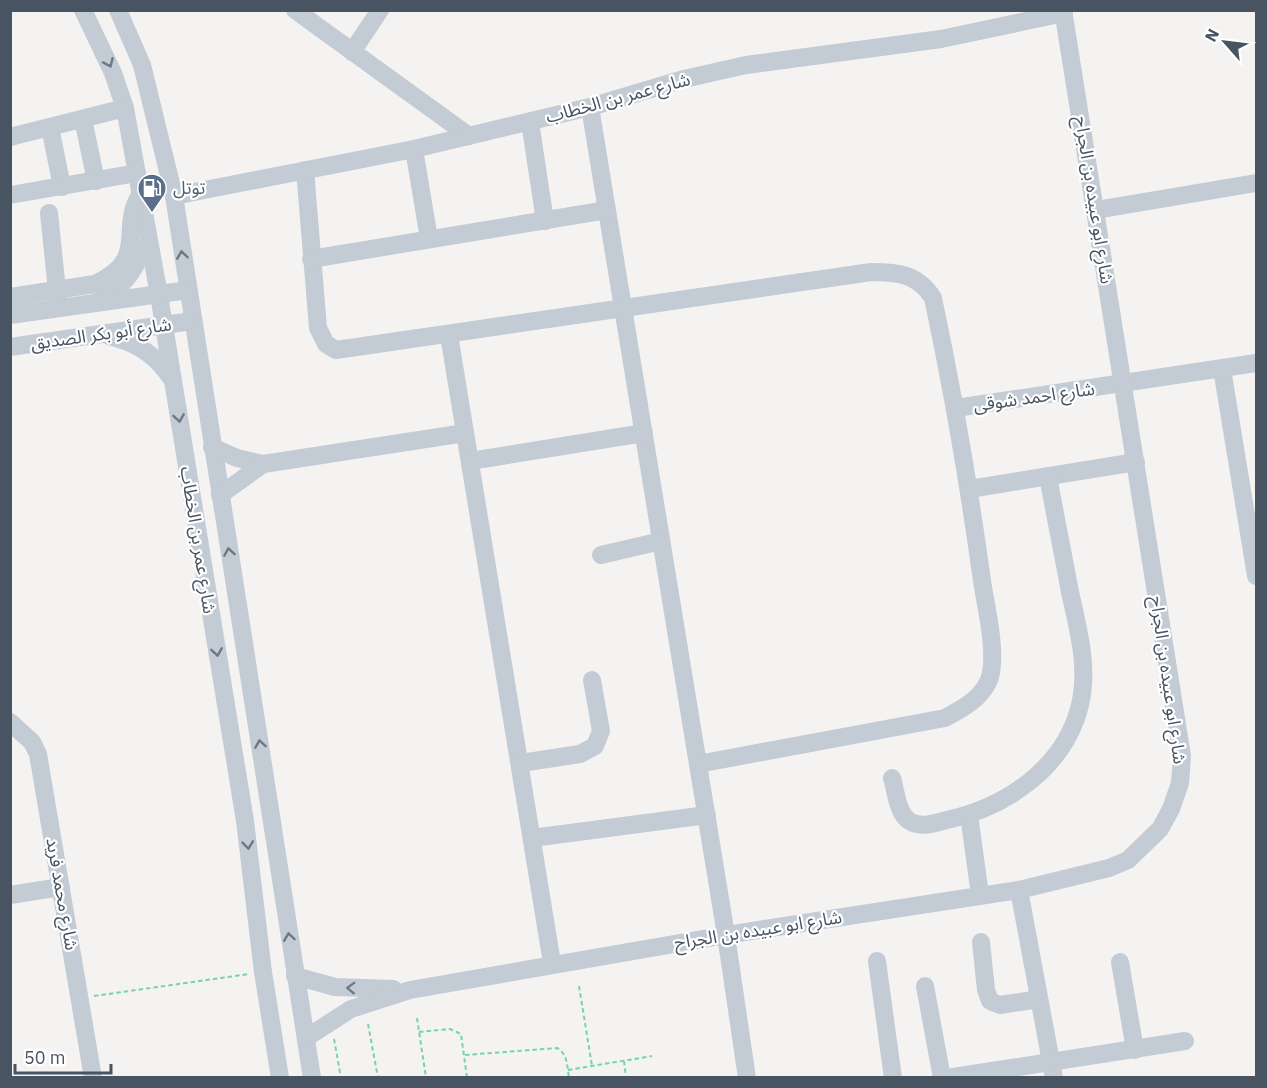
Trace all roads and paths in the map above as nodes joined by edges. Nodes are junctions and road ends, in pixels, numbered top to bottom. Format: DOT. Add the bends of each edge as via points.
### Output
graph roads {
  1 [pos="83,10"];
  2 [pos="118,10"];
  3 [pos="295,10"];
  4 [pos="380,10"];
  5 [pos="1064,12"];
  6 [pos="352,52"];
  7 [pos="590,107"];
  8 [pos="125,108"];
  9 [pos="83,119"];
  10 [pos="530,122"];
  11 [pos="50,127"];
  12 [pos="469,136"];
  13 [pos="10,137"];
  14 [pos="414,149"];
  15 [pos="305,170"];
  16 [pos="137,173"];
  17 [pos="96,181"];
  18 [pos="1257,183"];
  19 [pos="62,187"];
  20 [pos="141,193"];
  21 [pos="10,195"];
  22 [pos="174,196"];
  23 [pos="607,210"];
  24 [pos="1096,210"];
  25 [pos="49,213"];
  26 [pos="545,221"];
  27 [pos="147,229"];
  28 [pos="429,239"];
  29 [pos="311,259"];
  30 [pos="57,289"];
  31 [pos="188,290"];
  32 [pos="159,295"];
  33 [pos="10,297"];
  34 [pos="95,303"];
  35 [pos="58,308"];
  36 [pos="623,308"];
  37 [pos="10,315"];
  38 [pos="192,321"];
  39 [pos="163,325"];
  40 [pos="102,334"];
  41 [pos="449,335"];
  42 [pos="10,347"];
  43 [pos="1257,363"];
  44 [pos="1222,369"];
  45 [pos="172,380"];
  46 [pos="1124,385"];
  47 [pos="956,408"];
  48 [pos="465,433"];
  49 [pos="644,433"];
  50 [pos="212,447"];
  51 [pos="470,461"];
  52 [pos="1136,462"];
  53 [pos="263,464"];
  54 [pos="1048,476"];
  55 [pos="969,489"];
  56 [pos="220,495"];
  57 [pos="661,541"];
  58 [pos="601,555"];
  59 [pos="1257,576"];
  60 [pos="592,680"];
  61 [pos="10,722"];
  62 [pos="521,763"];
  63 [pos="698,764"];
  64 [pos="892,778"];
  65 [pos="266,781"];
  66 [pos="238,786"];
  67 [pos="707,815"];
  68 [pos="969,815"];
  69 [pos="270,816"];
  70 [pos="245,821"];
  71 [pos="532,838"];
  72 [pos="61,887"];
  73 [pos="1019,890"];
  74 [pos="10,895"];
  75 [pos="980,896"];
  76 [pos="726,934"];
  77 [pos="981,942"];
  78 [pos="877,962"];
  79 [pos="1120,962"];
  80 [pos="552,963"];
  81 [pos="263,972"];
  82 [pos="295,976"];
  83 [pos="579,986"];
  84 [pos="925,986"];
  85 [pos="410,990"];
  86 [pos="80,998"];
  87 [pos="1039,999"];
  88 [pos="417,1018"];
  89 [pos="331,1019"];
  90 [pos="368,1024"];
  91 [pos="419,1032"];
  92 [pos="306,1038"];
  93 [pos="1185,1041"];
  94 [pos="1134,1050"];
  95 [pos="465,1054"];
  96 [pos="652,1056"];
  97 [pos="624,1061"];
  98 [pos="592,1066"];
  99 [pos="1052,1069"];
  100 [pos="568,1070"];
  101 [pos="91,1077"];
  102 [pos="280,1077"];
  103 [pos="312,1077"];
  104 [pos="341,1077"];
  105 [pos="378,1077"];
  106 [pos="426,1077"];
  107 [pos="467,1077"];
  108 [pos="569,1077"];
  109 [pos="626,1077"];
  110 [pos="747,1077"];
  111 [pos="893,1077"];
  112 [pos="942,1077"];
  113 [pos="947,1077"];
  1 -- 8 [label="street, شارع عمر بن الخطاب, one-way"];
  2 -- 22 [label="street, شارع عمر بن الخطاب" via="142,65"];
  3 -- 6 [label="street"];
  4 -- 6 [label="street"];
  5 -- 7 [label="street, شارع عمر بن الخطاب" via="940,39 746,65"];
  5 -- 24 [label="street, شارع ابو عبيده بن الجراح"];
  6 -- 12 [label="street"];
  7 -- 10 [label="street, شارع عمر بن الخطاب"];
  7 -- 23 [label="street"];
  8 -- 9 [label="street"];
  8 -- 16 [label="street, شارع عمر بن الخطاب"];
  9 -- 11 [label="street"];
  9 -- 17 [label="street"];
  10 -- 12 [label="street, شارع عمر بن الخطاب"];
  10 -- 26 [label="street"];
  11 -- 13 [label="street"];
  11 -- 19 [label="street"];
  12 -- 14 [label="street, شارع عمر بن الخطاب"];
  14 -- 15 [label="street, شارع عمر بن الخطاب"];
  14 -- 28 [label="street"];
  15 -- 22 [label="street, شارع عمر بن الخطاب"];
  15 -- 29 [label="street"];
  16 -- 17 [label="street"];
  16 -- 20 [label="street, شارع عمر بن الخطاب"];
  17 -- 19 [label="street"];
  18 -- 24 [label="street"];
  19 -- 21 [label="street"];
  20 -- 27 [label="street, شارع عمر بن الخطاب"];
  20 -- 30 [label="street" via="131,216 132,244 118,269 95,284"];
  31 -- 22 [label="street, شارع عمر بن الخطاب, one-way"];
  23 -- 26 [label="street"];
  23 -- 36 [label="street"];
  24 -- 46 [label="street, شارع ابو عبيده بن الجراح"];
  25 -- 30 [label="street"];
  26 -- 28 [label="street"];
  27 -- 32 [label="street, شارع عمر بن الخطاب"];
  27 -- 34 [label="street" via="129,277"];
  28 -- 29 [label="street"];
  29 -- 41 [label="street, شارع احمد شوقى" via="319,334 330,348 342,351"];
  30 -- 33 [label="street"];
  30 -- 35 [label="street"];
  31 -- 32 [label="street, شارع أبو بكر الصديق"];
  31 -- 38 [label="street, شارع عمر بن الخطاب"];
  32 -- 34 [label="street, شارع أبو بكر الصديق"];
  32 -- 39 [label="street, شارع عمر بن الخطاب"];
  34 -- 35 [label="street, شارع أبو بكر الصديق"];
  35 -- 37 [label="street, شارع أبو بكر الصديق"];
  36 -- 41 [label="street, شارع احمد شوقى"];
  36 -- 47 [label="street, شارع احمد شوقى" via="871,272 897,272 925,285 933,298"];
  36 -- 49 [label="street"];
  38 -- 39 [label="street, شارع أبو بكر الصديق"];
  38 -- 50 [label="street, شارع عمر بن الخطاب"];
  39 -- 40 [label="street, شارع أبو بكر الصديق"];
  39 -- 45 [label="street, شارع عمر بن الخطاب"];
  40 -- 42 [label="street, شارع أبو بكر الصديق"];
  40 -- 45 [label="street" via="143,348 160,362"];
  41 -- 48 [label="street"];
  43 -- 44 [label="street, شارع احمد شوقى"];
  44 -- 46 [label="street, شارع احمد شوقى"];
  44 -- 59 [label="street"];
  45 -- 66 [label="street, شارع عمر بن الخطاب, one-way"];
  46 -- 47 [label="street, شارع احمد شوقى"];
  46 -- 52 [label="street, شارع ابو عبيده بن الجراح"];
  47 -- 55 [label="street"];
  48 -- 51 [label="street"];
  48 -- 53 [label="street"];
  49 -- 51 [label="street"];
  49 -- 57 [label="street"];
  50 -- 53 [label="street"];
  50 -- 56 [label="street, شارع عمر بن الخطاب"];
  51 -- 62 [label="street"];
  52 -- 54 [label="street"];
  52 -- 73 [label="street, شارع ابو عبيده بن الجراح" via="1182,756 1180,783 1160,829 1128,860"];
  53 -- 56 [label="street"];
  54 -- 55 [label="street"];
  54 -- 68 [label="street" via="1082,654 1081,702 1072,731 1054,758 1009,797"];
  55 -- 63 [label="street" via="992,661 989,680 980,695 945,718"];
  65 -- 56 [label="street, شارع عمر بن الخطاب, one-way"];
  57 -- 58 [label="street"];
  57 -- 63 [label="street"];
  60 -- 62 [label="street" via="601,731 595,746 586,753"];
  61 -- 72 [label="street, شارع محمد فريد" via="32,742 38,754"];
  62 -- 71 [label="street"];
  63 -- 67 [label="street"];
  64 -- 68 [label="street" via="903,814 911,823 923,825"];
  65 -- 66 [label="street" via="255,792"];
  65 -- 69 [label="street, شارع عمر بن الخطاب"];
  66 -- 70 [label="street, شارع عمر بن الخطاب"];
  67 -- 71 [label="street"];
  67 -- 76 [label="street"];
  68 -- 75 [label="street"];
  69 -- 70 [label="street" via="256,811"];
  82 -- 69 [label="street, شارع عمر بن الخطاب, one-way"];
  70 -- 81 [label="street, شارع عمر بن الخطاب, one-way"];
  71 -- 80 [label="street"];
  72 -- 74 [label="street"];
  72 -- 86 [label="street, شارع محمد فريد"];
  73 -- 75 [label="street, شارع ابو عبيده بن الجراح"];
  73 -- 87 [label="street"];
  75 -- 76 [label="street, شارع ابو عبيده بن الجراح"];
  76 -- 80 [label="street, شارع ابو عبيده بن الجراح"];
  76 -- 110 [label="street"];
  77 -- 87 [label="street" via="990,1000 1000,1005"];
  78 -- 111 [label="street"];
  79 -- 94 [label="street"];
  80 -- 85 [label="street, شارع ابو عبيده بن الجراح"];
  81 -- 86 [label="path"];
  81 -- 102 [label="street, شارع عمر بن الخطاب"];
  85 -- 82 [label="street, شارع ابو عبيده بن الجراح, one-way" via="335,987"];
  82 -- 92 [label="street, شارع عمر بن الخطاب"];
  83 -- 98 [label="path"];
  84 -- 112 [label="street"];
  85 -- 89 [label="street, شارع ابو عبيده بن الجراح"];
  86 -- 101 [label="street, شارع محمد فريد"];
  87 -- 99 [label="street"];
  88 -- 91 [label="path"];
  89 -- 92 [label="street, شارع ابو عبيده بن الجراح"];
  89 -- 104 [label="path"];
  90 -- 105 [label="path"];
  91 -- 95 [label="path" via="455,1029 463,1039"];
  91 -- 106 [label="path"];
  92 -- 103 [label="street, شارع عمر بن الخطاب"];
  93 -- 94 [label="street"];
  94 -- 99 [label="street"];
  95 -- 100 [label="path" via="550,1046 563,1051"];
  95 -- 107 [label="path"];
  96 -- 97 [label="path"];
  97 -- 98 [label="path"];
  97 -- 109 [label="path"];
  98 -- 100 [label="path"];
  99 -- 113 [label="street"];
  100 -- 108 [label="path"];
}
